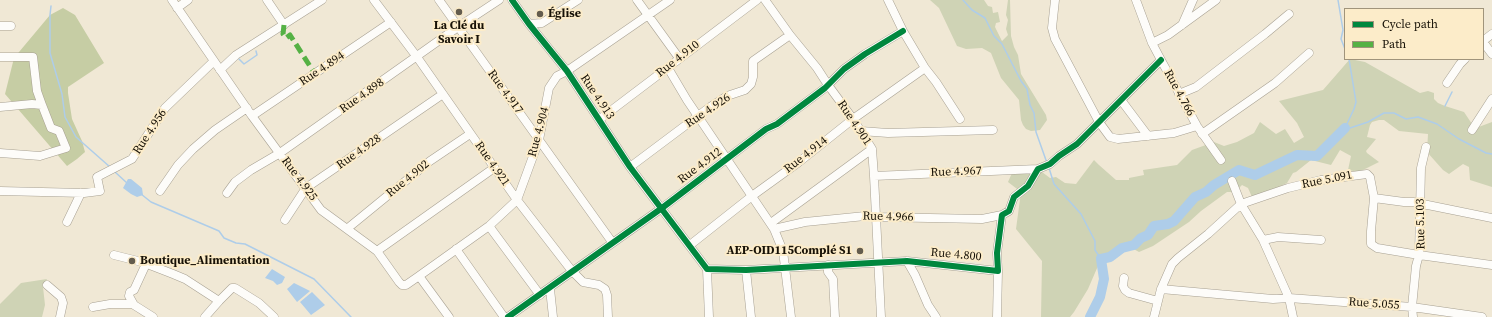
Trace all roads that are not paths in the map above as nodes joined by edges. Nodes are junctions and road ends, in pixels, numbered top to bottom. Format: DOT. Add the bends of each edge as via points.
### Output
graph roads {
  1 [pos="172,0"];
  2 [pos="188,0"];
  3 [pos="267,0"];
  4 [pos="322,0"];
  5 [pos="374,0"];
  6 [pos="439,0"];
  7 [pos="499,0"];
  8 [pos="512,0"];
  9 [pos="578,0"];
  10 [pos="637,0"];
  11 [pos="670,0"];
  12 [pos="757,0"];
  13 [pos="764,0"];
  14 [pos="888,0"];
  15 [pos="1064,0"];
  16 [pos="1136,0"];
  17 [pos="1193,0"];
  18 [pos="1216,0"];
  19 [pos="1055,2"];
  20 [pos="177,8"];
  21 [pos="1289,14"];
  22 [pos="649,15"];
  23 [pos="390,22"];
  24 [pos="529,24"];
  25 [pos="284,25"];
  26 [pos="1182,25"];
  27 [pos="0,26"];
  28 [pos="11,26"];
  29 [pos="458,27"];
  30 [pos="903,31"];
  31 [pos="1492,34"];
  32 [pos="790,35"];
  33 [pos="1484,41"];
  34 [pos="1152,43"];
  35 [pos="1484,43"];
  36 [pos="1309,53"];
  37 [pos="1492,54"];
  38 [pos="0,57"];
  39 [pos="417,57"];
  40 [pos="679,58"];
  41 [pos="214,60"];
  42 [pos="1160,60"];
  43 [pos="1463,60"];
  44 [pos="668,68"];
  45 [pos="925,68"];
  46 [pos="220,70"];
  47 [pos="567,71"];
  48 [pos="1447,83"];
  49 [pos="828,86"];
  50 [pos="443,94"];
  51 [pos="1179,94"];
  52 [pos="1492,99"];
  53 [pos="1121,100"];
  54 [pos="42,105"];
  55 [pos="0,107"];
  56 [pos="247,108"];
  57 [pos="252,116"];
  58 [pos="698,116"];
  59 [pos="600,119"];
  60 [pos="853,119"];
  61 [pos="960,119"];
  62 [pos="1099,122"];
  63 [pos="1197,126"];
  64 [pos="993,130"];
  65 [pos="1472,130"];
  66 [pos="861,131"];
  67 [pos="470,134"];
  68 [pos="1202,134"];
  69 [pos="1148,136"];
  70 [pos="539,140"];
  71 [pos="1426,147"];
  72 [pos="872,149"];
  73 [pos="0,153"];
  74 [pos="280,153"];
  75 [pos="728,159"];
  76 [pos="1221,160"];
  77 [pos="630,167"];
  78 [pos="1044,167"];
  79 [pos="494,168"];
  80 [pos="874,176"];
  81 [pos="1232,181"];
  82 [pos="306,188"];
  83 [pos="160,190"];
  84 [pos="0,191"];
  85 [pos="81,193"];
  86 [pos="227,193"];
  87 [pos="752,196"];
  88 [pos="1374,198"];
  89 [pos="517,200"];
  90 [pos="1241,204"];
  91 [pos="1420,204"];
  92 [pos="662,208"];
  93 [pos="1002,216"];
  94 [pos="876,218"];
  95 [pos="1492,218"];
  96 [pos="285,220"];
  97 [pos="67,222"];
  98 [pos="489,226"];
  99 [pos="773,226"];
  100 [pos="348,228"];
  101 [pos="1263,240"];
  102 [pos="1322,240"];
  103 [pos="612,242"];
  104 [pos="690,245"];
  105 [pos="456,249"];
  106 [pos="377,251"];
  107 [pos="114,255"];
  108 [pos="1419,255"];
  109 [pos="907,261"];
  110 [pos="879,263"];
  111 [pos="146,264"];
  112 [pos="828,265"];
  113 [pos="1492,265"];
  114 [pos="784,268"];
  115 [pos="707,269"];
  116 [pos="746,270"];
  117 [pos="572,271"];
  118 [pos="998,271"];
  119 [pos="419,276"];
  120 [pos="1124,278"];
  121 [pos="47,285"];
  122 [pos="550,288"];
  123 [pos="1161,289"];
  124 [pos="540,295"];
  125 [pos="1290,298"];
  126 [pos="219,301"];
  127 [pos="1158,301"];
  128 [pos="133,304"];
  129 [pos="93,306"];
  130 [pos="1412,307"];
  131 [pos="60,317"];
  132 [pos="153,317"];
  133 [pos="205,317"];
  134 [pos="274,317"];
  135 [pos="449,317"];
  136 [pos="504,317"];
  137 [pos="508,317"];
  138 [pos="553,317"];
  139 [pos="608,317"];
  140 [pos="709,317"];
  141 [pos="751,317"];
  142 [pos="791,317"];
  143 [pos="835,317"];
  144 [pos="881,317"];
  145 [pos="936,317"];
  146 [pos="997,317"];
  147 [pos="1154,317"];
  148 [pos="1293,317"];
  149 [pos="1413,317"];
  150 [pos="1482,317"];
  1 -- 20 [label="street, Rue 4.925"];
  2 -- 20 [label="street"];
  3 -- 25 [label="street"];
  4 -- 25 [label="street"];
  5 -- 23 [label="street, Rue 4.921"];
  6 -- 29 [label="street, Rue 4.917"];
  7 -- 29 [label="street, Rue 4.898"];
  8 -- 24 [label="street, Rue 4.913"];
  9 -- 24 [label="street" via="542,23"];
  10 -- 22 [label="street"];
  11 -- 22 [label="street, Rue 4.904"];
  12 -- 40 [label="street, Rue 4.910"];
  13 -- 32 [label="street, Rue 4.901"];
  14 -- 30 [label="street"];
  15 -- 19 [label="street"];
  16 -- 34 [label="street, Rue 4.766"];
  17 -- 26 [label="street"];
  18 -- 26 [label="street"];
  19 -- 62 [label="street" via="1052,28 1055,40"];
  20 -- 41 [label="street, Rue 4.925"];
  21 -- 51 [label="street" via="1196,87"];
  22 -- 40 [label="street"];
  22 -- 47 [label="street, Rue 4.904"];
  23 -- 39 [label="street, Rue 4.921"];
  23 -- 57 [label="street, Rue 4.894"];
  24 -- 47 [label="street, Rue 4.913"];
  25 -- 46 [label="street" via="236,55"];
  26 -- 34 [label="street"];
  27 -- 28 [label="street"];
  29 -- 39 [label="street, Rue 4.898"];
  29 -- 70 [label="street, Rue 4.917"];
  30 -- 45 [label="street"];
  30 -- 49 [label="street, Rue 4.912" via="844,69"];
  31 -- 33 [label="street"];
  32 -- 49 [label="street, Rue 4.901"];
  32 -- 58 [label="street, Rue 4.926" via="753,61 753,77 745,90 727,96"];
  34 -- 42 [label="street, Rue 4.766"];
  35 -- 37 [label="street"];
  36 -- 68 [label="street" via="1275,83"];
  38 -- 54 [label="street" via="33,57 37,91"];
  39 -- 50 [label="street, Rue 4.921"];
  39 -- 74 [label="street, Rue 4.898"];
  40 -- 44 [label="street, Rue 4.910"];
  41 -- 46 [label="street, Rue 4.925"];
  41 -- 85 [label="street, Rue 4.956" via="164,108 132,159 97,178 100,191"];
  42 -- 51 [label="street, Rue 4.766"];
  42 -- 53 [label="street, Rue 4.800"];
  43 -- 48 [label="street"];
  44 -- 58 [label="street"];
  44 -- 59 [label="street, Rue 4.910"];
  45 -- 60 [label="street, Rue 4.914"];
  45 -- 61 [label="street"];
  46 -- 56 [label="street, Rue 4.925"];
  47 -- 59 [label="street, Rue 4.913"];
  47 -- 70 [label="street, Rue 4.904" via="557,76 550,88"];
  49 -- 60 [label="street, Rue 4.901"];
  49 -- 75 [label="street, Rue 4.912"];
  50 -- 67 [label="street, Rue 4.921"];
  50 -- 82 [label="street, Rue 4.928"];
  51 -- 63 [label="street, Rue 4.766"];
  52 -- 65 [label="street"];
  53 -- 62 [label="street, Rue 4.800"];
  53 -- 69 [label="street"];
  54 -- 55 [label="street"];
  54 -- 73 [label="street" via="51,128 59,131 66,148 40,156"];
  56 -- 57 [label="street, Rue 4.925"];
  56 -- 83 [label="street" via="192,149"];
  57 -- 74 [label="street, Rue 4.925"];
  58 -- 75 [label="street"];
  58 -- 77 [label="street, Rue 4.926"];
  59 -- 77 [label="street, Rue 4.913"];
  60 -- 66 [label="street, Rue 4.901"];
  60 -- 87 [label="street, Rue 4.914"];
  62 -- 69 [label="street" via="1114,139"];
  62 -- 78 [label="street, Rue 4.800" via="1078,144"];
  63 -- 68 [label="street, Rue 4.766"];
  63 -- 69 [label="street" via="1174,133"];
  64 -- 66 [label="street" via="888,133"];
  66 -- 72 [label="street, Rue 4.901"];
  67 -- 79 [label="street, Rue 4.921"];
  67 -- 100 [label="street, Rue 4.902" via="430,161"];
  68 -- 76 [label="street, Rue 4.766"];
  70 -- 89 [label="street, Rue 4.904"];
  70 -- 103 [label="street, Rue 4.917"];
  71 -- 91 [label="street, Rue 5.103" via="1421,168"];
  72 -- 80 [label="street, Rue 4.901"];
  72 -- 99 [label="street"];
  74 -- 82 [label="street, Rue 4.925"];
  74 -- 86 [label="street, Rue 4.898" via="235,182"];
  75 -- 87 [label="street"];
  75 -- 92 [label="street, Rue 4.912"];
  77 -- 92 [label="street, Rue 4.913"];
  78 -- 80 [label="street, Rue 4.967"];
  78 -- 93 [label="street, Rue 4.800" via="1028,186 1014,197 1009,211"];
  79 -- 89 [label="street, Rue 4.921"];
  79 -- 106 [label="street"];
  80 -- 94 [label="street, Rue 4.901"];
  81 -- 90 [label="street"];
  82 -- 96 [label="street, Rue 4.928"];
  82 -- 100 [label="street, Rue 4.925" via="321,210"];
  84 -- 85 [label="street, Rue 4.956"];
  85 -- 97 [label="street"];
  87 -- 99 [label="street"];
  87 -- 104 [label="street, Rue 4.914"];
  88 -- 90 [label="street, Rue 5.091" via="1370,177 1363,174 1288,188"];
  88 -- 91 [label="street"];
  88 -- 108 [label="street" via="1371,244 1377,248"];
  89 -- 98 [label="street, Rue 4.904"];
  89 -- 117 [label="street, Rue 4.921"];
  90 -- 101 [label="street"];
  90 -- 123 [label="street" via="1172,264"];
  91 -- 95 [label="street"];
  91 -- 108 [label="street, Rue 5.103"];
  92 -- 103 [label="street, Rue 4.912"];
  92 -- 104 [label="street"];
  93 -- 94 [label="street, Rue 4.966" via="982,219"];
  93 -- 118 [label="street, Rue 4.800" via="997,253"];
  94 -- 99 [label="street, Rue 4.966" via="865,216"];
  94 -- 110 [label="street, Rue 4.901"];
  98 -- 105 [label="street, Rue 4.904"];
  98 -- 124 [label="street"];
  99 -- 114 [label="street" via="782,251"];
  100 -- 106 [label="street, Rue 4.925"];
  101 -- 102 [label="street" via="1278,237"];
  101 -- 125 [label="street"];
  103 -- 117 [label="street, Rue 4.912"];
  104 -- 115 [label="street"];
  105 -- 119 [label="street, Rue 4.904"];
  105 -- 136 [label="street"];
  106 -- 119 [label="street, Rue 4.925" via="402,285"];
  107 -- 111 [label="street"];
  108 -- 113 [label="street, Rue 5.103"];
  108 -- 130 [label="street"];
  109 -- 110 [label="street, Rue 4.800"];
  109 -- 118 [label="street, Rue 4.800"];
  109 -- 145 [label="street"];
  110 -- 112 [label="street, Rue 4.800"];
  110 -- 144 [label="street, Rue 4.901"];
  111 -- 126 [label="street" via="184,279"];
  111 -- 128 [label="street" via="134,290 130,292"];
  112 -- 114 [label="street, Rue 4.800"];
  112 -- 143 [label="street" via="828,272 833,279"];
  114 -- 116 [label="street, Rue 4.800"];
  114 -- 142 [label="street"];
  115 -- 116 [label="street, Rue 4.800"];
  115 -- 140 [label="street"];
  116 -- 141 [label="street"];
  117 -- 122 [label="street, Rue 4.912"];
  117 -- 139 [label="street, Rue 4.921" via="584,282 605,289"];
  118 -- 146 [label="street"];
  119 -- 135 [label="street"];
  120 -- 127 [label="street" via="1123,286 1129,293"];
  121 -- 131 [label="street" via="61,297 63,303"];
  122 -- 124 [label="street, Rue 4.912"];
  122 -- 138 [label="street"];
  123 -- 125 [label="street, Rue 5.055" via="1273,299"];
  123 -- 127 [label="street"];
  124 -- 137 [label="street, Rue 4.912"];
  125 -- 130 [label="street, Rue 5.055"];
  125 -- 148 [label="street"];
  126 -- 133 [label="street"];
  126 -- 134 [label="street" via="230,289 235,288 259,303"];
  127 -- 147 [label="street"];
  128 -- 129 [label="street"];
  128 -- 132 [label="street"];
  130 -- 149 [label="street"];
  130 -- 150 [label="street, Rue 5.055"];
}
